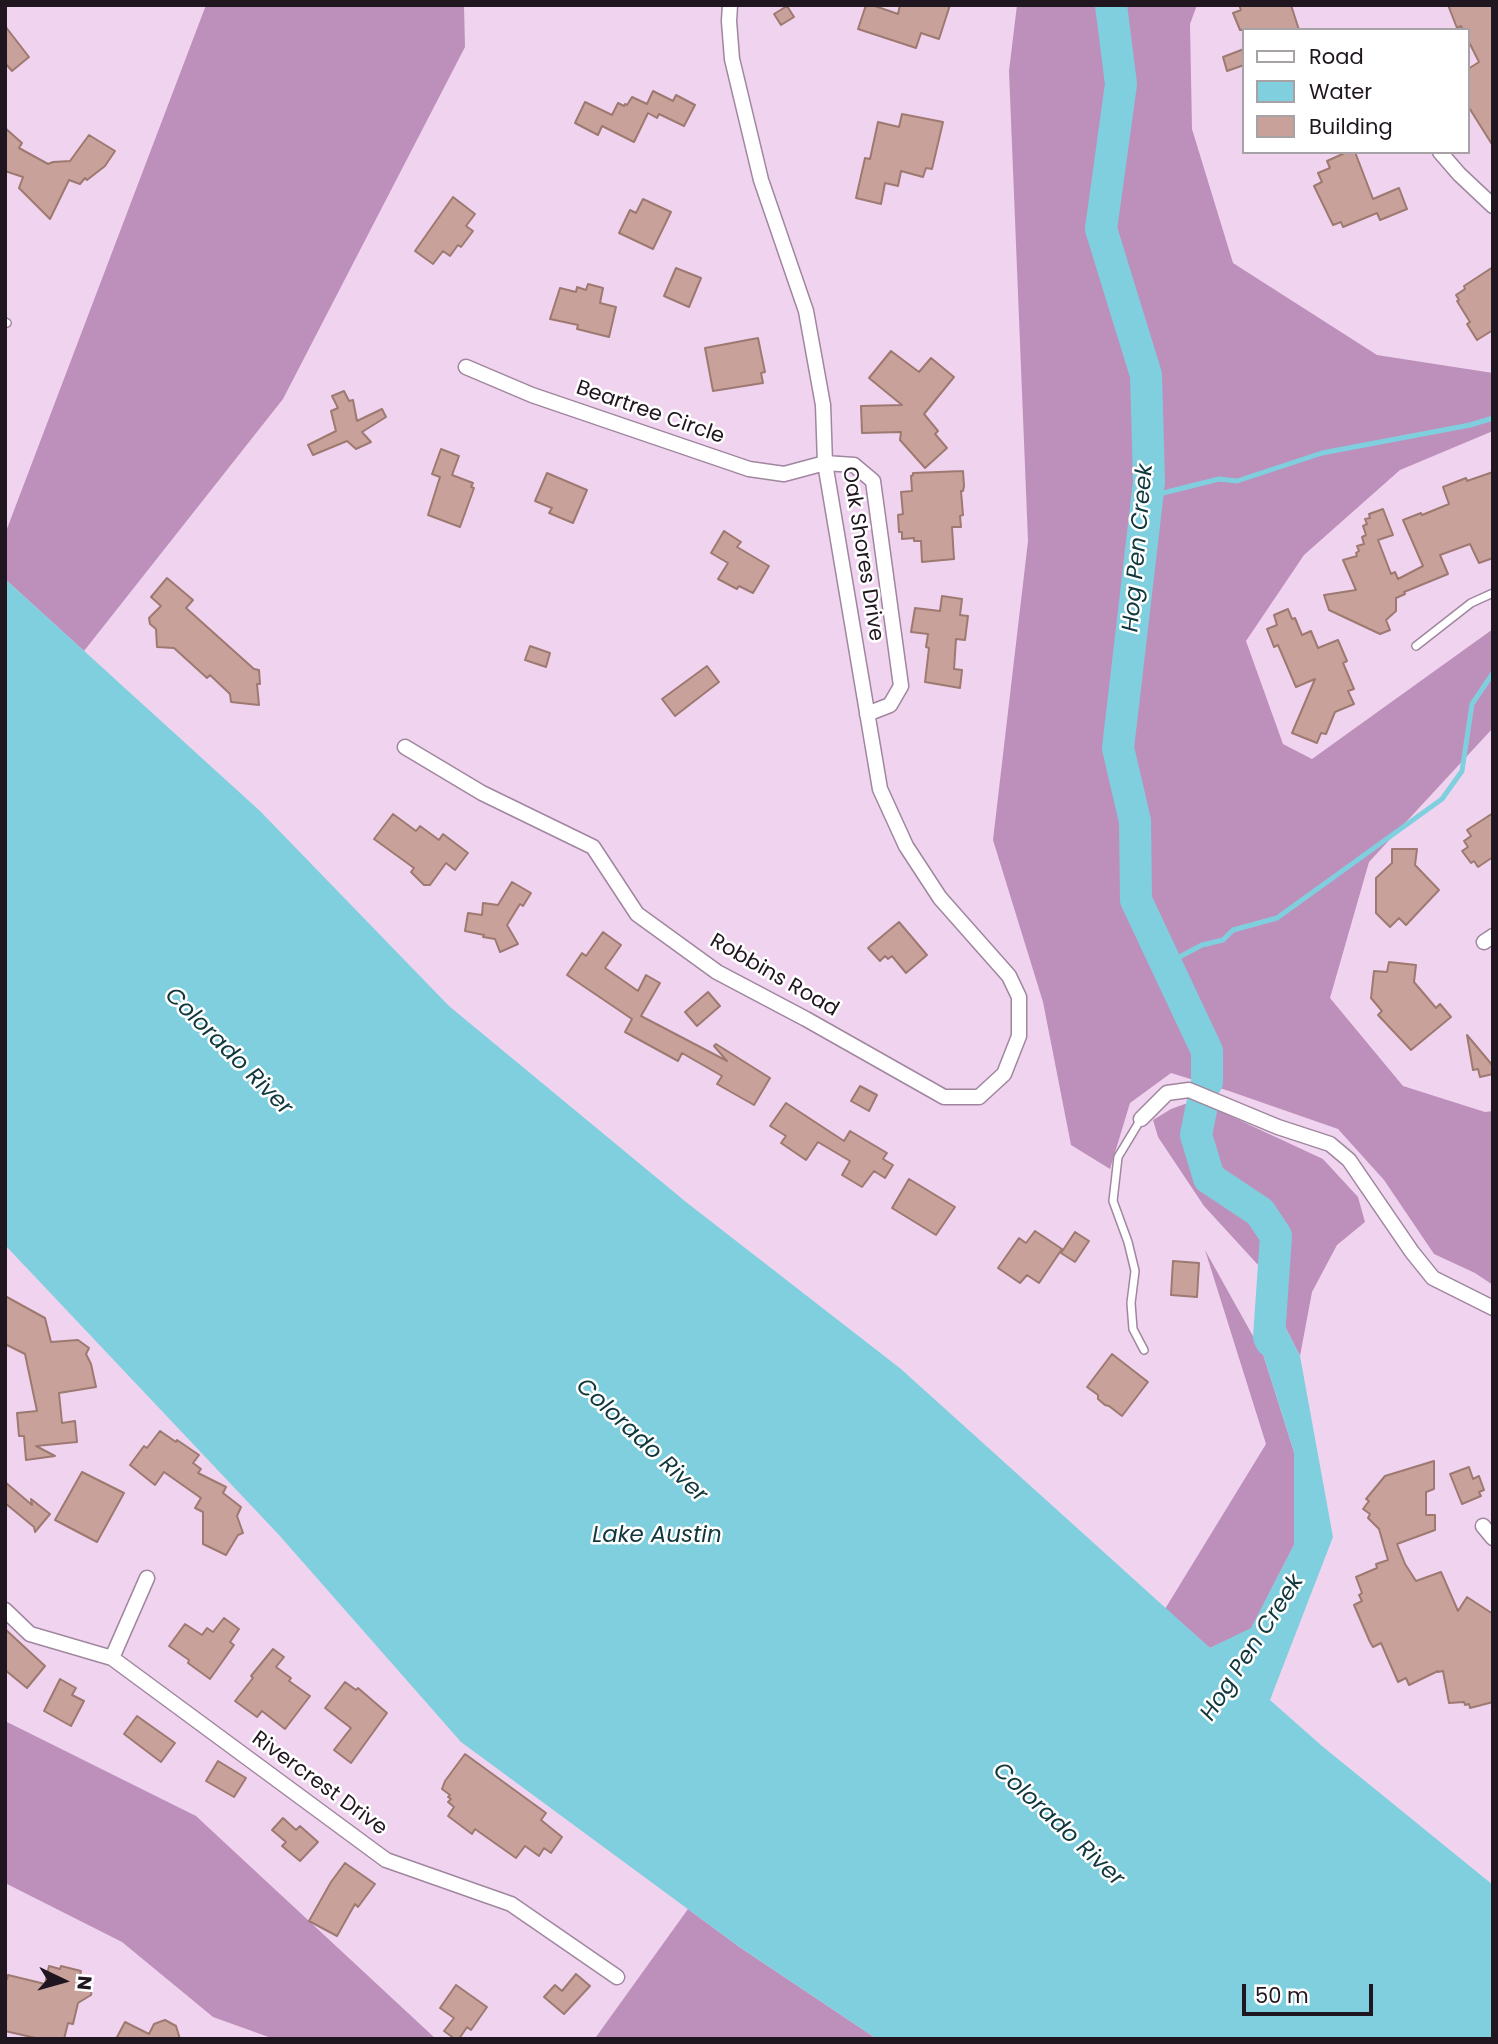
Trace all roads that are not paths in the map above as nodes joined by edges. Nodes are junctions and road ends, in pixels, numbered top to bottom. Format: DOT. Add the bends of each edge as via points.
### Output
graph roads {
  1 [pos="730,5"];
  2 [pos="1442,154"];
  3 [pos="1493,206"];
  4 [pos="466,366"];
  5 [pos="825,463"];
  6 [pos="1493,593"];
  7 [pos="1416,646"];
  8 [pos="867,714"];
  9 [pos="405,747"];
  10 [pos="1004,1074"];
  11 [pos="1141,1119"];
  12 [pos="1493,1308"];
  13 [pos="1144,1350"];
  14 [pos="1483,1526"];
  15 [pos="1493,1538"];
  16 [pos="147,1578"];
  17 [pos="5,1610"];
  18 [pos="111,1658"];
  19 [pos="617,1977"];
  1 -- 5 [label="street, Oak Shores Drive" via="732,59 761,180 806,311 823,405"];
  2 -- 3 [label="street"];
  4 -- 5 [label="street, Beartree Circle" via="532,395 749,469 784,474"];
  5 -- 8 [label="street, Oak Shores Drive"];
  5 -- 8 [label="street" via="854,465 873,481 901,686 890,705"];
  6 -- 7 [label="lane" via="1471,603"];
  8 -- 10 [label="street, Oak Shores Drive" via="880,789 906,846 940,898 1009,976 1019,997 1019,1036"];
  9 -- 10 [label="street, Robbins Road" via="482,793 593,847 637,914 717,972 944,1097 979,1097"];
  11 -- 12 [label="street" via="1167,1093 1189,1090 1331,1144 1349,1160 1433,1278"];
  11 -- 13 [label="lane" via="1118,1157 1113,1200 1135,1271 1133,1329"];
  14 -- 15 [label="street"];
  16 -- 18 [label="street"];
  17 -- 18 [label="street, Rivercrest Drive" via="30,1634"];
  18 -- 19 [label="street, Rivercrest Drive" via="386,1860 511,1904"];
}
